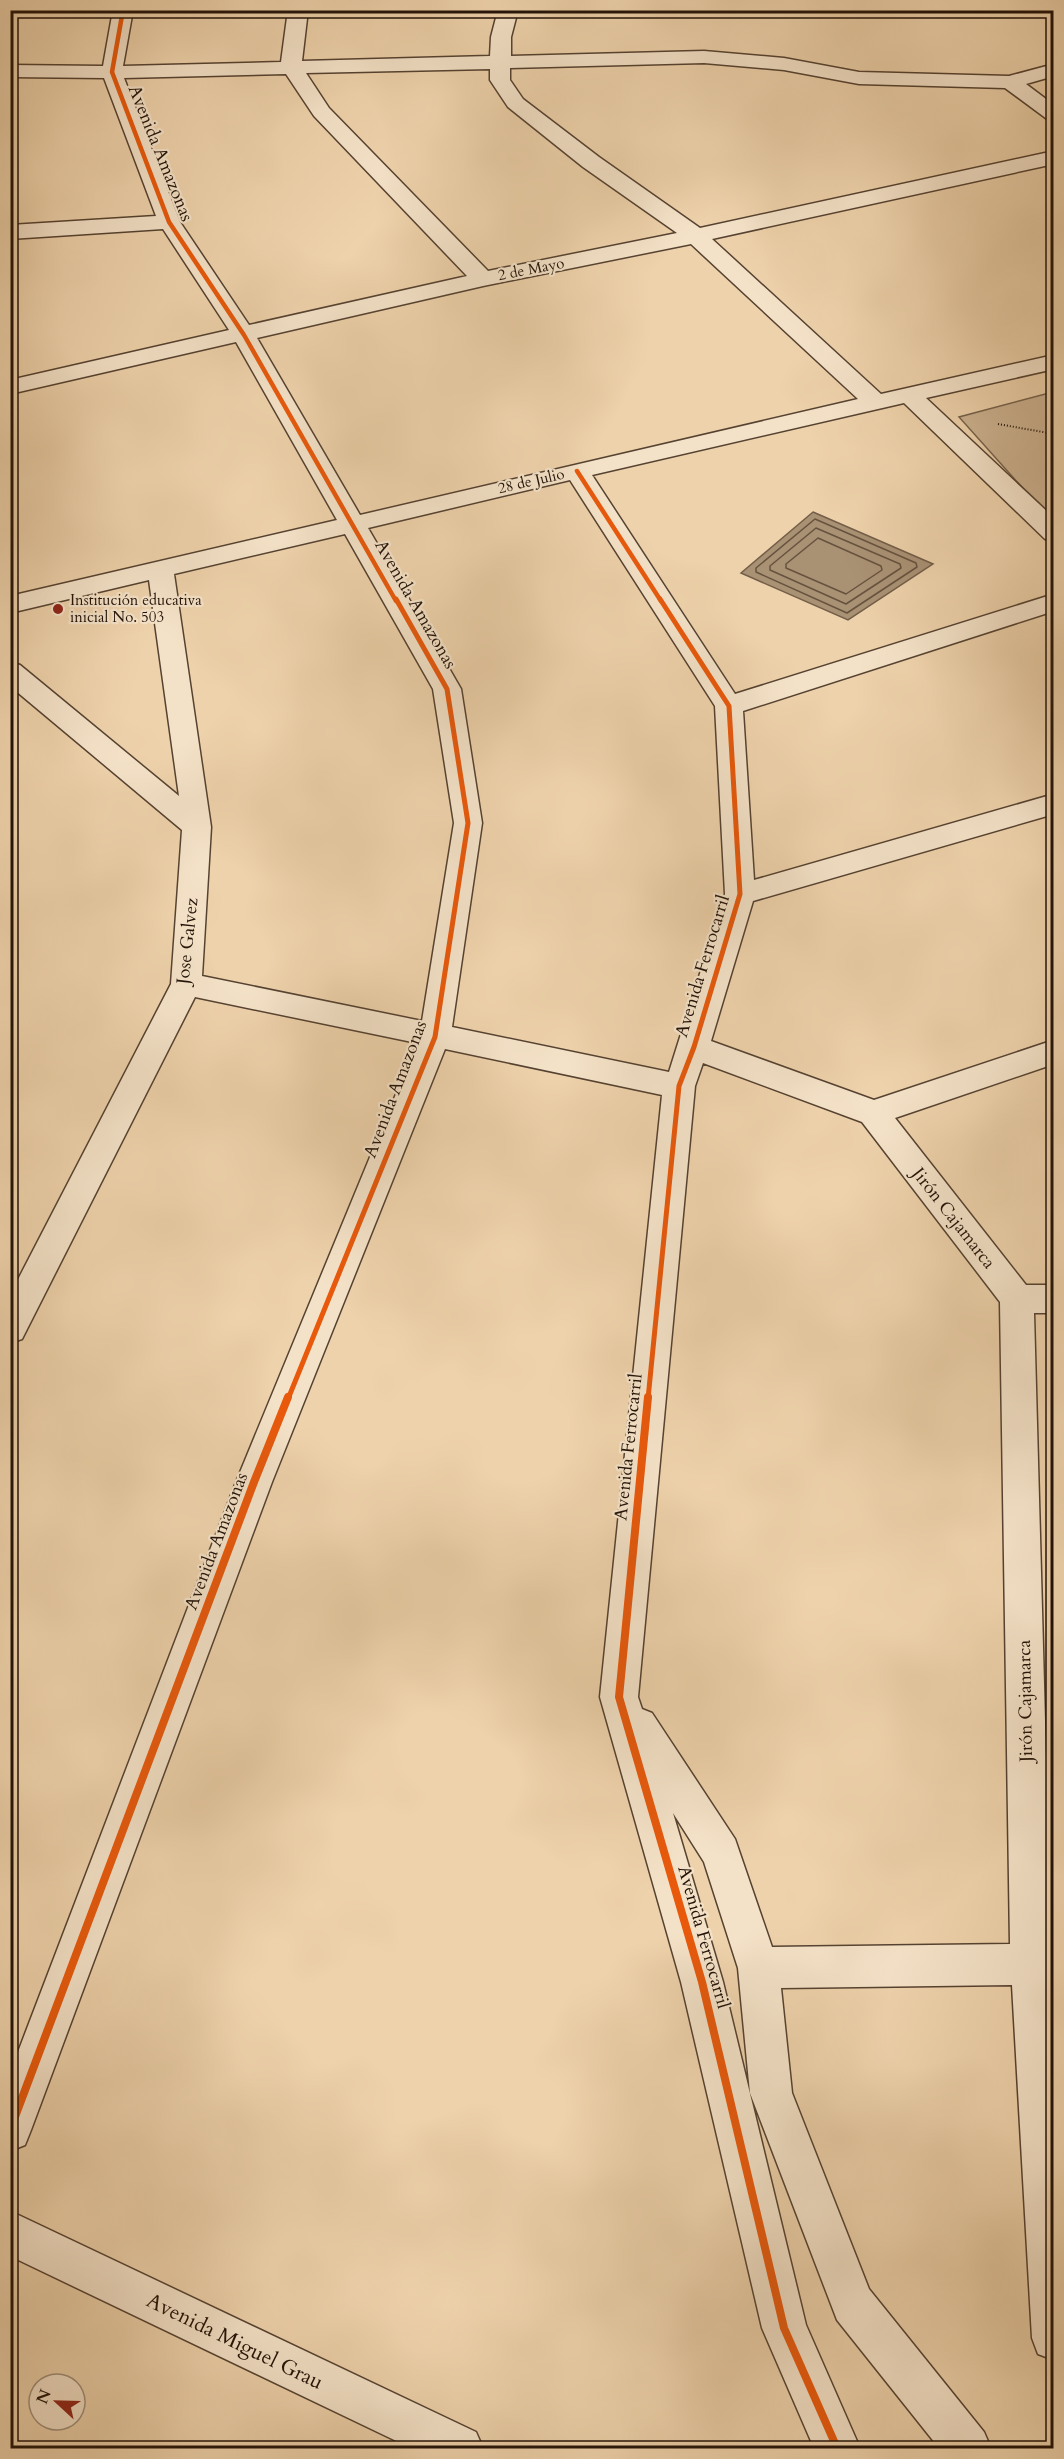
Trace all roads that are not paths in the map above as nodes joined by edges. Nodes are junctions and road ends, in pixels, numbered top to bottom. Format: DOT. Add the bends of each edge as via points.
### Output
graph roads {
  1 [pos="123,10"];
  2 [pos="298,10"];
  3 [pos="508,10"];
  4 [pos="500,62"];
  5 [pos="291,66"];
  6 [pos="1053,70"];
  7 [pos="10,71"];
  8 [pos="112,72"];
  9 [pos="1010,82"];
  10 [pos="1053,115"];
  11 [pos="1053,158"];
  12 [pos="169,222"];
  13 [pos="10,232"];
  14 [pos="696,236"];
  15 [pos="483,279"];
  16 [pos="244,335"];
  17 [pos="1053,362"];
  18 [pos="10,387"];
  19 [pos="910,396"];
  20 [pos="875,402"];
  21 [pos="577,471"];
  22 [pos="353,524"];
  23 [pos="1053,532"];
  24 [pos="161,571"];
  25 [pos="1053,602"];
  26 [pos="10,605"];
  27 [pos="10,670"];
  28 [pos="729,706"];
  29 [pos="1053,804"];
  30 [pos="197,827"];
  31 [pos="740,894"];
  32 [pos="186,984"];
  33 [pos="435,1037"];
  34 [pos="694,1047"];
  35 [pos="1053,1052"];
  36 [pos="679,1086"];
  37 [pos="873,1113"];
  38 [pos="1035,1299"];
  39 [pos="10,1329"];
  40 [pos="619,1697"];
  41 [pos="1042,1964"];
  42 [pos="758,1968"];
  43 [pos="10,2130"];
  44 [pos="10,2233"];
  45 [pos="1053,2338"];
  46 [pos="460,2448"];
  47 [pos="837,2448"];
  48 [pos="968,2448"];
  1 -- 8 [label="street, Avenida Amazonas"];
  2 -- 5 [label="street"];
  3 -- 4 [label="street"];
  4 -- 5 [label="street"];
  4 -- 9 [label="street" via="704,57 784,64 859,78"];
  4 -- 14 [label="street" via="500,80 515,103"];
  5 -- 8 [label="street"];
  5 -- 15 [label="street" via="321,112"];
  6 -- 9 [label="street"];
  7 -- 8 [label="street"];
  8 -- 12 [label="street, Avenida Amazonas"];
  9 -- 10 [label="street"];
  11 -- 14 [label="street, 2 de Mayo"];
  12 -- 13 [label="street"];
  12 -- 16 [label="street, Avenida Amazonas"];
  14 -- 15 [label="street, 2 de Mayo"];
  14 -- 20 [label="street"];
  15 -- 16 [label="street, 2 de Mayo"];
  16 -- 18 [label="street, 2 de Mayo"];
  16 -- 22 [label="street, Avenida Amazonas"];
  17 -- 19 [label="street, 28 de Julio"];
  19 -- 20 [label="street, 28 de Julio"];
  19 -- 23 [label="street"];
  20 -- 21 [label="street, 28 de Julio"];
  21 -- 22 [label="street, 28 de Julio"];
  21 -- 28 [label="street, Avenida Ferrocarril"];
  22 -- 24 [label="street, 28 de Julio"];
  22 -- 33 [label="street, Avenida Amazonas" via="447,689 449,700 468,823"];
  24 -- 26 [label="street, 28 de Julio"];
  24 -- 30 [label="street, Jose Galvez"];
  25 -- 28 [label="street"];
  27 -- 30 [label="street"];
  28 -- 31 [label="street, Avenida Ferrocarril"];
  29 -- 31 [label="street"];
  30 -- 32 [label="street, Jose Galvez"];
  31 -- 34 [label="street, Avenida Ferrocarril"];
  32 -- 33 [label="street"];
  32 -- 39 [label="street, Jose Galvez"];
  33 -- 36 [label="street"];
  33 -- 43 [label="street, Avenida Amazonas" via="254,1482"];
  34 -- 36 [label="street, Avenida Ferrocarril"];
  34 -- 37 [label="street"];
  35 -- 37 [label="street"];
  36 -- 40 [label="street, Avenida Ferrocarril"];
  37 -- 38 [label="street, Jirón Cajamarca"];
  38 -- 41 [label="street, Jirón Cajamarca"];
  40 -- 42 [label="street" via="721,1853"];
  40 -- 47 [label="street, Avenida Ferrocarril" via="702,1982 784,2328"];
  41 -- 42 [label="street"];
  41 -- 45 [label="street, Jirón Cajamarca"];
  42 -- 48 [label="street" via="771,2092 853,2304"];
  44 -- 46 [label="street, Avenida Miguel Grau"];
}
